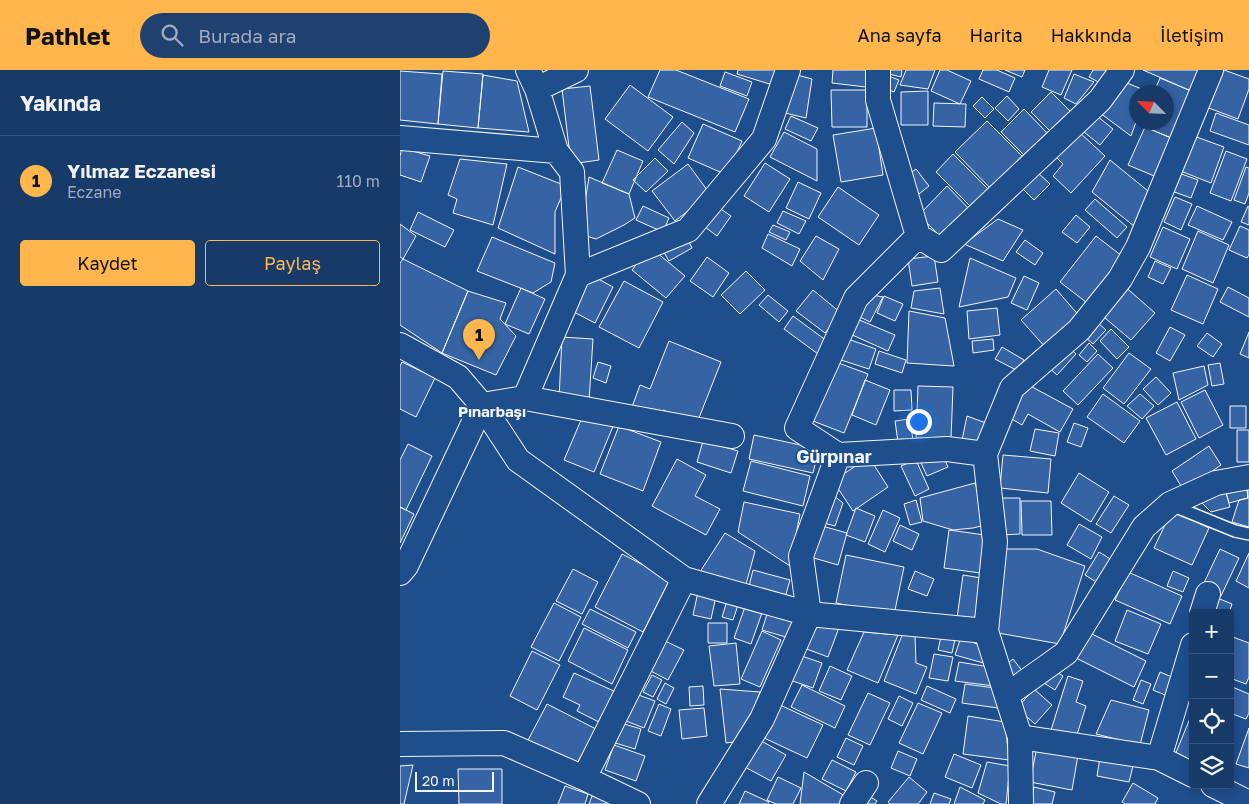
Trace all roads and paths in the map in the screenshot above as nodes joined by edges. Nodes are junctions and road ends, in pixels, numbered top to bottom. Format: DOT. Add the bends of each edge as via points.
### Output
graph roads {
  1 [pos="576,70"];
  2 [pos="788,70"];
  3 [pos="878,70"];
  4 [pos="1122,70"];
  5 [pos="1211,70"];
  6 [pos="533,79"];
  7 [pos="400,138"];
  8 [pos="556,150"];
  9 [pos="918,236"];
  10 [pos="578,275"];
  11 [pos="400,345"];
  12 [pos="525,398"];
  13 [pos="482,405"];
  14 [pos="732,436"];
  15 [pos="985,454"];
  16 [pos="838,455"];
  17 [pos="1249,477"];
  18 [pos="1170,504"];
  19 [pos="1249,534"];
  20 [pos="400,573"];
  21 [pos="684,580"];
  22 [pos="809,614"];
  23 [pos="986,631"];
  24 [pos="1190,654"];
  25 [pos="1007,695"];
  26 [pos="1020,737"];
  27 [pos="400,744"];
  28 [pos="1160,758"];
  29 [pos="1189,773"];
  30 [pos="584,778"];
  31 [pos="866,783"];
  32 [pos="1221,789"];
  33 [pos="1249,803"];
  34 [pos="638,804"];
  35 [pos="709,804"];
  36 [pos="852,804"];
  37 [pos="1021,804"];
  1 -- 6 [label="street"];
  2 -- 10 [label="street" via="764,139 688,230"];
  3 -- 9 [label="street" via="878,100"];
  4 -- 9 [label="street" via="1100,100 941,250"];
  5 -- 15 [label="street" via="1138,247 1120,279 1079,330 1012,388"];
  6 -- 8 [label="street"];
  7 -- 8 [label="street"];
  8 -- 10 [label="street" via="572,172"];
  9 -- 16 [label="street" via="856,298 797,428"];
  10 -- 12 [label="street"];
  11 -- 13 [label="street" via="458,377"];
  12 -- 13 [label="street"];
  12 -- 14 [label="street"];
  13 -- 20 [label="street"];
  13 -- 21 [label="street" via="518,460"];
  15 -- 16 [label="street" via="947,449"];
  15 -- 23 [label="street" via="994,542"];
  16 -- 22 [label="street" via="801,556"];
  17 -- 18 [label="street" via="1216,483"];
  18 -- 19 [label="lane"];
  18 -- 25 [label="street" via="1144,527 1066,653"];
  21 -- 22 [label="street"];
  21 -- 30 [label="street"];
  22 -- 23 [label="street"];
  22 -- 35 [label="street" via="762,719"];
  23 -- 25 [label="street"];
  24 -- 28 [label="street"];
  25 -- 26 [label="street"];
  26 -- 28 [label="street"];
  26 -- 37 [label="street"];
  27 -- 30 [label="street" via="504,744"];
  28 -- 29 [label="street"];
  30 -- 34 [label="street"];
  31 -- 36 [label="street"];
  32 -- 33 [label="street"];
}
